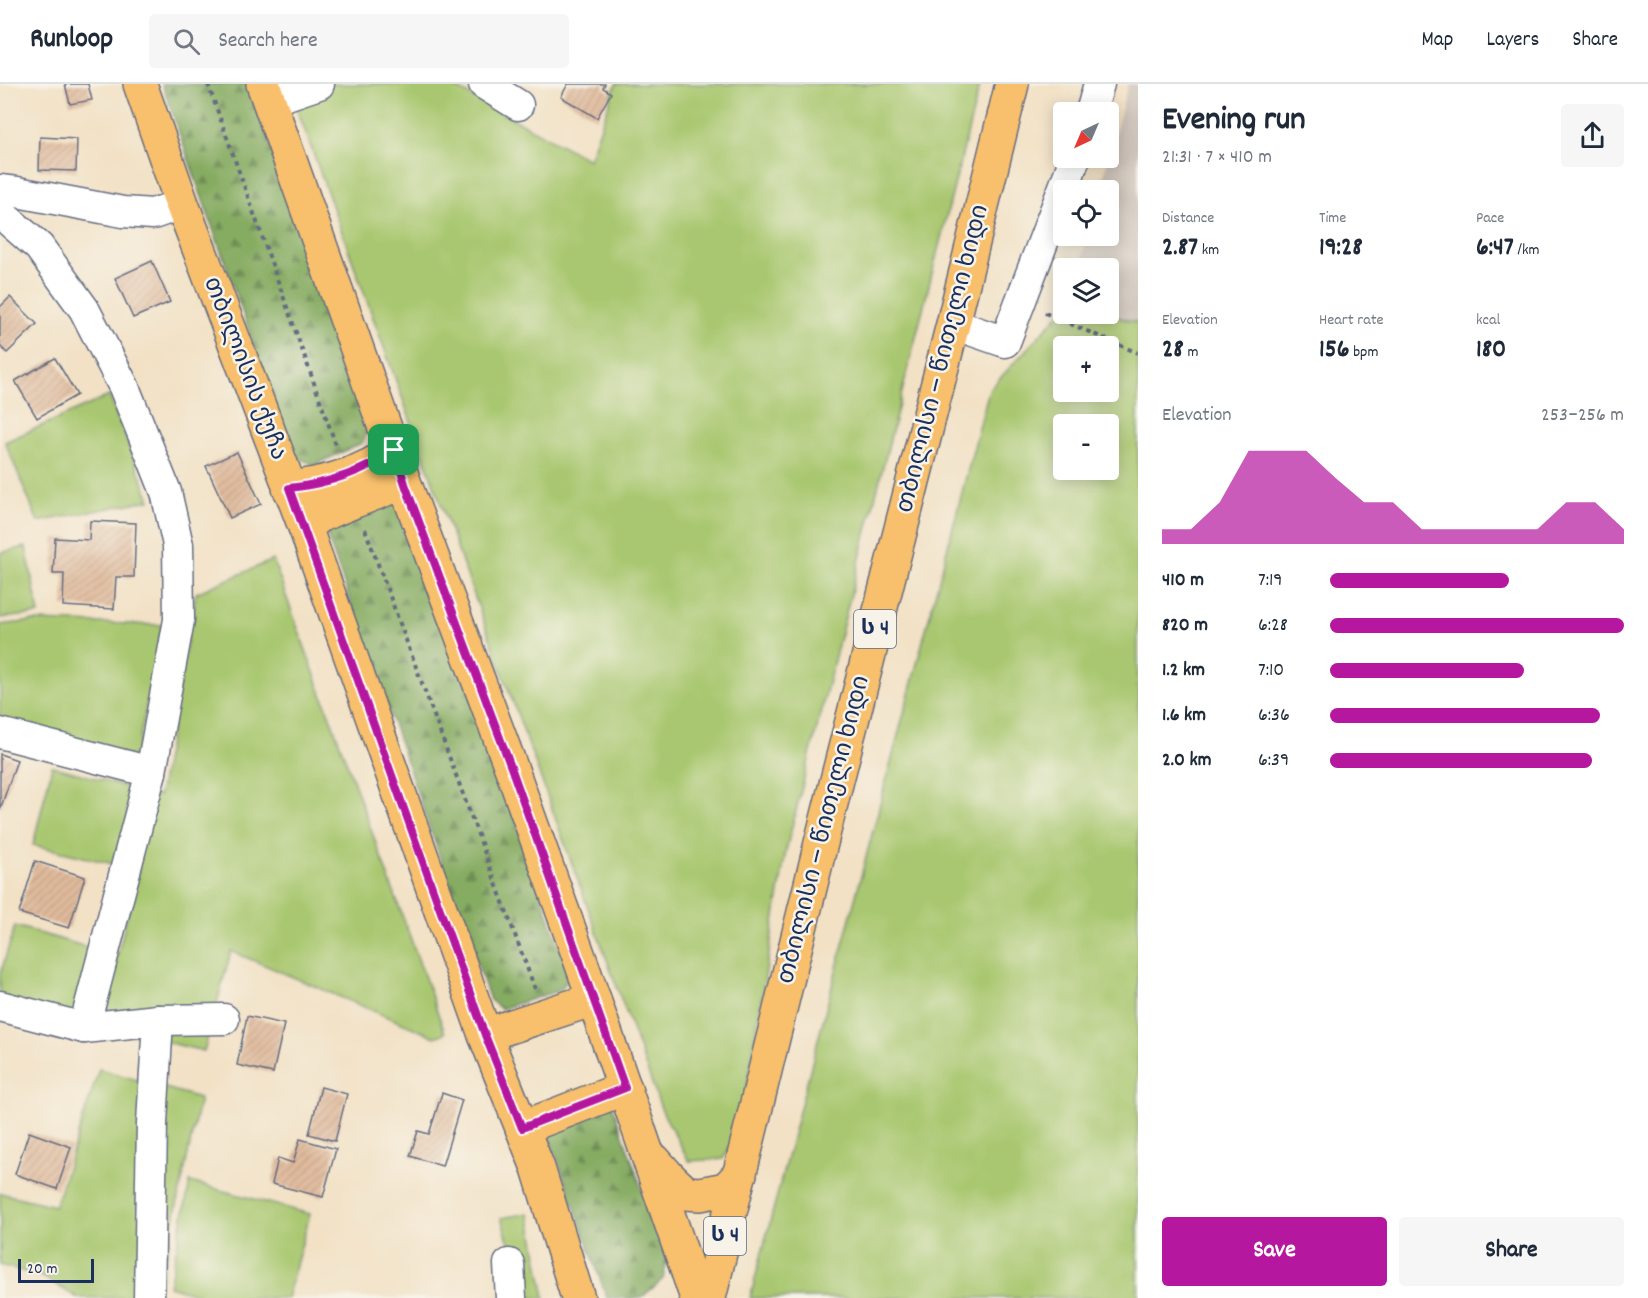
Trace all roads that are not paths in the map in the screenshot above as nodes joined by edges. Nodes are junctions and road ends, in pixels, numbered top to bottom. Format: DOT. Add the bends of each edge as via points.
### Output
graph roads {
  1 [pos="140,84"];
  2 [pos="319,84"];
  3 [pos="1012,84"];
  4 [pos="1099,84"];
  5 [pos="266,93"];
  6 [pos="1094,102"];
  7 [pos="1071,168"];
  8 [pos="0,190"];
  9 [pos="182,204"];
  10 [pos="0,213"];
  11 [pos="953,324"];
  12 [pos="394,450"];
  13 [pos="406,487"];
  14 [pos="289,488"];
  15 [pos="350,488"];
  16 [pos="305,527"];
  17 [pos="0,733"];
  18 [pos="151,772"];
  19 [pos="594,999"];
  20 [pos="0,1006"];
  21 [pos="224,1019"];
  22 [pos="158,1020"];
  23 [pos="84,1028"];
  24 [pos="485,1035"];
  25 [pos="625,1088"];
  26 [pos="522,1128"];
  27 [pos="647,1152"];
  28 [pos="740,1174"];
  29 [pos="509,1264"];
  30 [pos="150,1298"];
  31 [pos="512,1298"];
  32 [pos="578,1298"];
  33 [pos="697,1298"];
  34 [pos="710,1298"];
  1 -- 9 [label="main road, თბილისის ქუჩა"];
  2 -- 5 [label="street"];
  3 -- 11 [label="main road, თბილისი — წითელი ხიდი / ს 4"];
  4 -- 6 [label="street"];
  5 -- 12 [label="main road"];
  7 -- 11 [label="street" via="1005,342"];
  8 -- 9 [label="street" via="123,212 153,214"];
  9 -- 14 [label="main road, თბილისის ქუჩა"];
  10 -- 18 [label="street" via="39,247 84,309 124,387 166,492 178,545 180,621"];
  11 -- 28 [label="main road, თბილისი — წითელი ხიდი / ს 4"];
  12 -- 13 [label="main road"];
  12 -- 15 [label="main road"];
  13 -- 15 [label="main road"];
  13 -- 19 [label="main road"];
  14 -- 15 [label="main road"];
  14 -- 16 [label="main road, თბილისის ქუჩა"];
  15 -- 16 [label="main road"];
  16 -- 24 [label="main road, თბილისის ქუჩა"];
  17 -- 18 [label="street"];
  18 -- 23 [label="street"];
  19 -- 24 [label="main road"];
  19 -- 25 [label="main road"];
  20 -- 23 [label="street"];
  21 -- 22 [label="street"];
  22 -- 23 [label="street"];
  22 -- 30 [label="street" via="152,1123"];
  24 -- 26 [label="main road, თბილისის ქუჩა"];
  25 -- 26 [label="main road"];
  25 -- 27 [label="main road"];
  26 -- 32 [label="main road, თბილისის ქუჩა"];
  27 -- 28 [label="main road" via="686,1192 700,1194 726,1189"];
  27 -- 33 [label="main road"];
  28 -- 34 [label="main road, თბილისი — წითელი ხიდი / ს 4"];
  29 -- 31 [label="street"];
}
